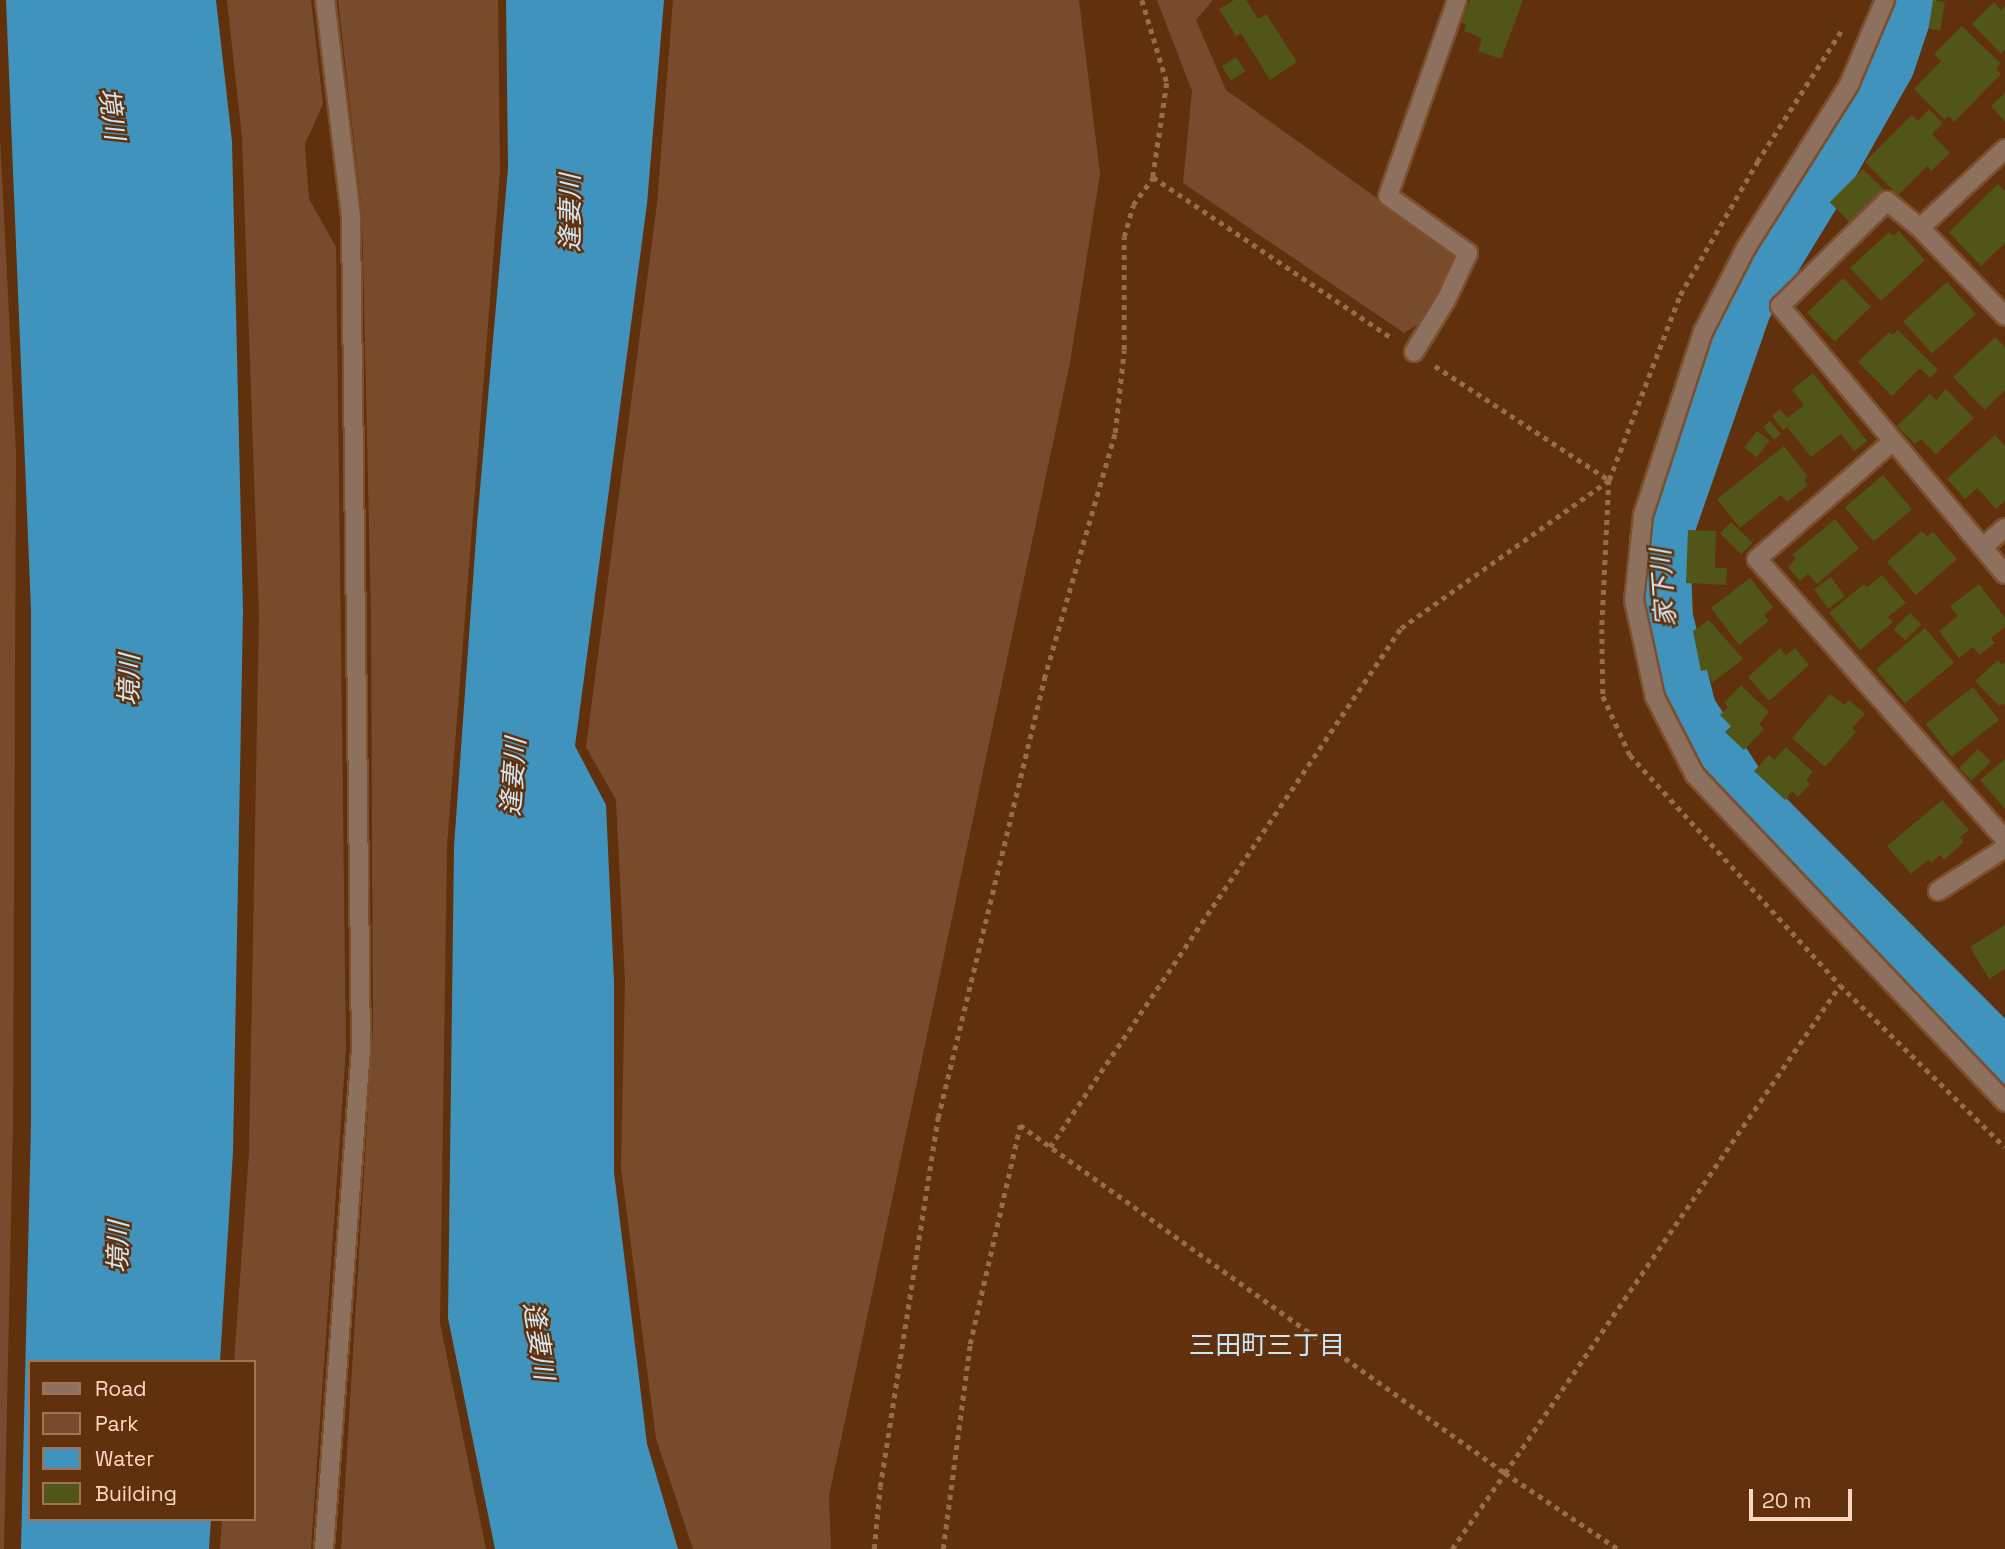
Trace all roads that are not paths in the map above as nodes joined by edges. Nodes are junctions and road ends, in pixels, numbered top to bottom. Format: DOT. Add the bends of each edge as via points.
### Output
graph roads {
  1 [pos="325,0"];
  2 [pos="1457,0"];
  3 [pos="1885,0"];
  4 [pos="2005,149"];
  5 [pos="1920,228"];
  6 [pos="2005,316"];
  7 [pos="1414,352"];
  8 [pos="1892,442"];
  9 [pos="2005,528"];
  10 [pos="1983,547"];
  11 [pos="2005,574"];
  12 [pos="2005,839"];
  13 [pos="2005,848"];
  14 [pos="1938,891"];
  15 [pos="2005,1102"];
  16 [pos="324,1549"];
  1 -- 16 [label="street" via="351,217 361,1049"];
  2 -- 7 [label="street" via="1388,196 1468,253 1447,300"];
  3 -- 15 [label="street" via="1849,85 1746,248 1703,332 1643,516 1634,600 1655,697 1695,775"];
  4 -- 5 [label="street"];
  5 -- 6 [label="street"];
  5 -- 8 [label="street" via="1887,201 1780,306"];
  8 -- 10 [label="street"];
  8 -- 12 [label="street" via="1757,559"];
  9 -- 10 [label="street"];
  10 -- 11 [label="street"];
  13 -- 14 [label="street"];
}
